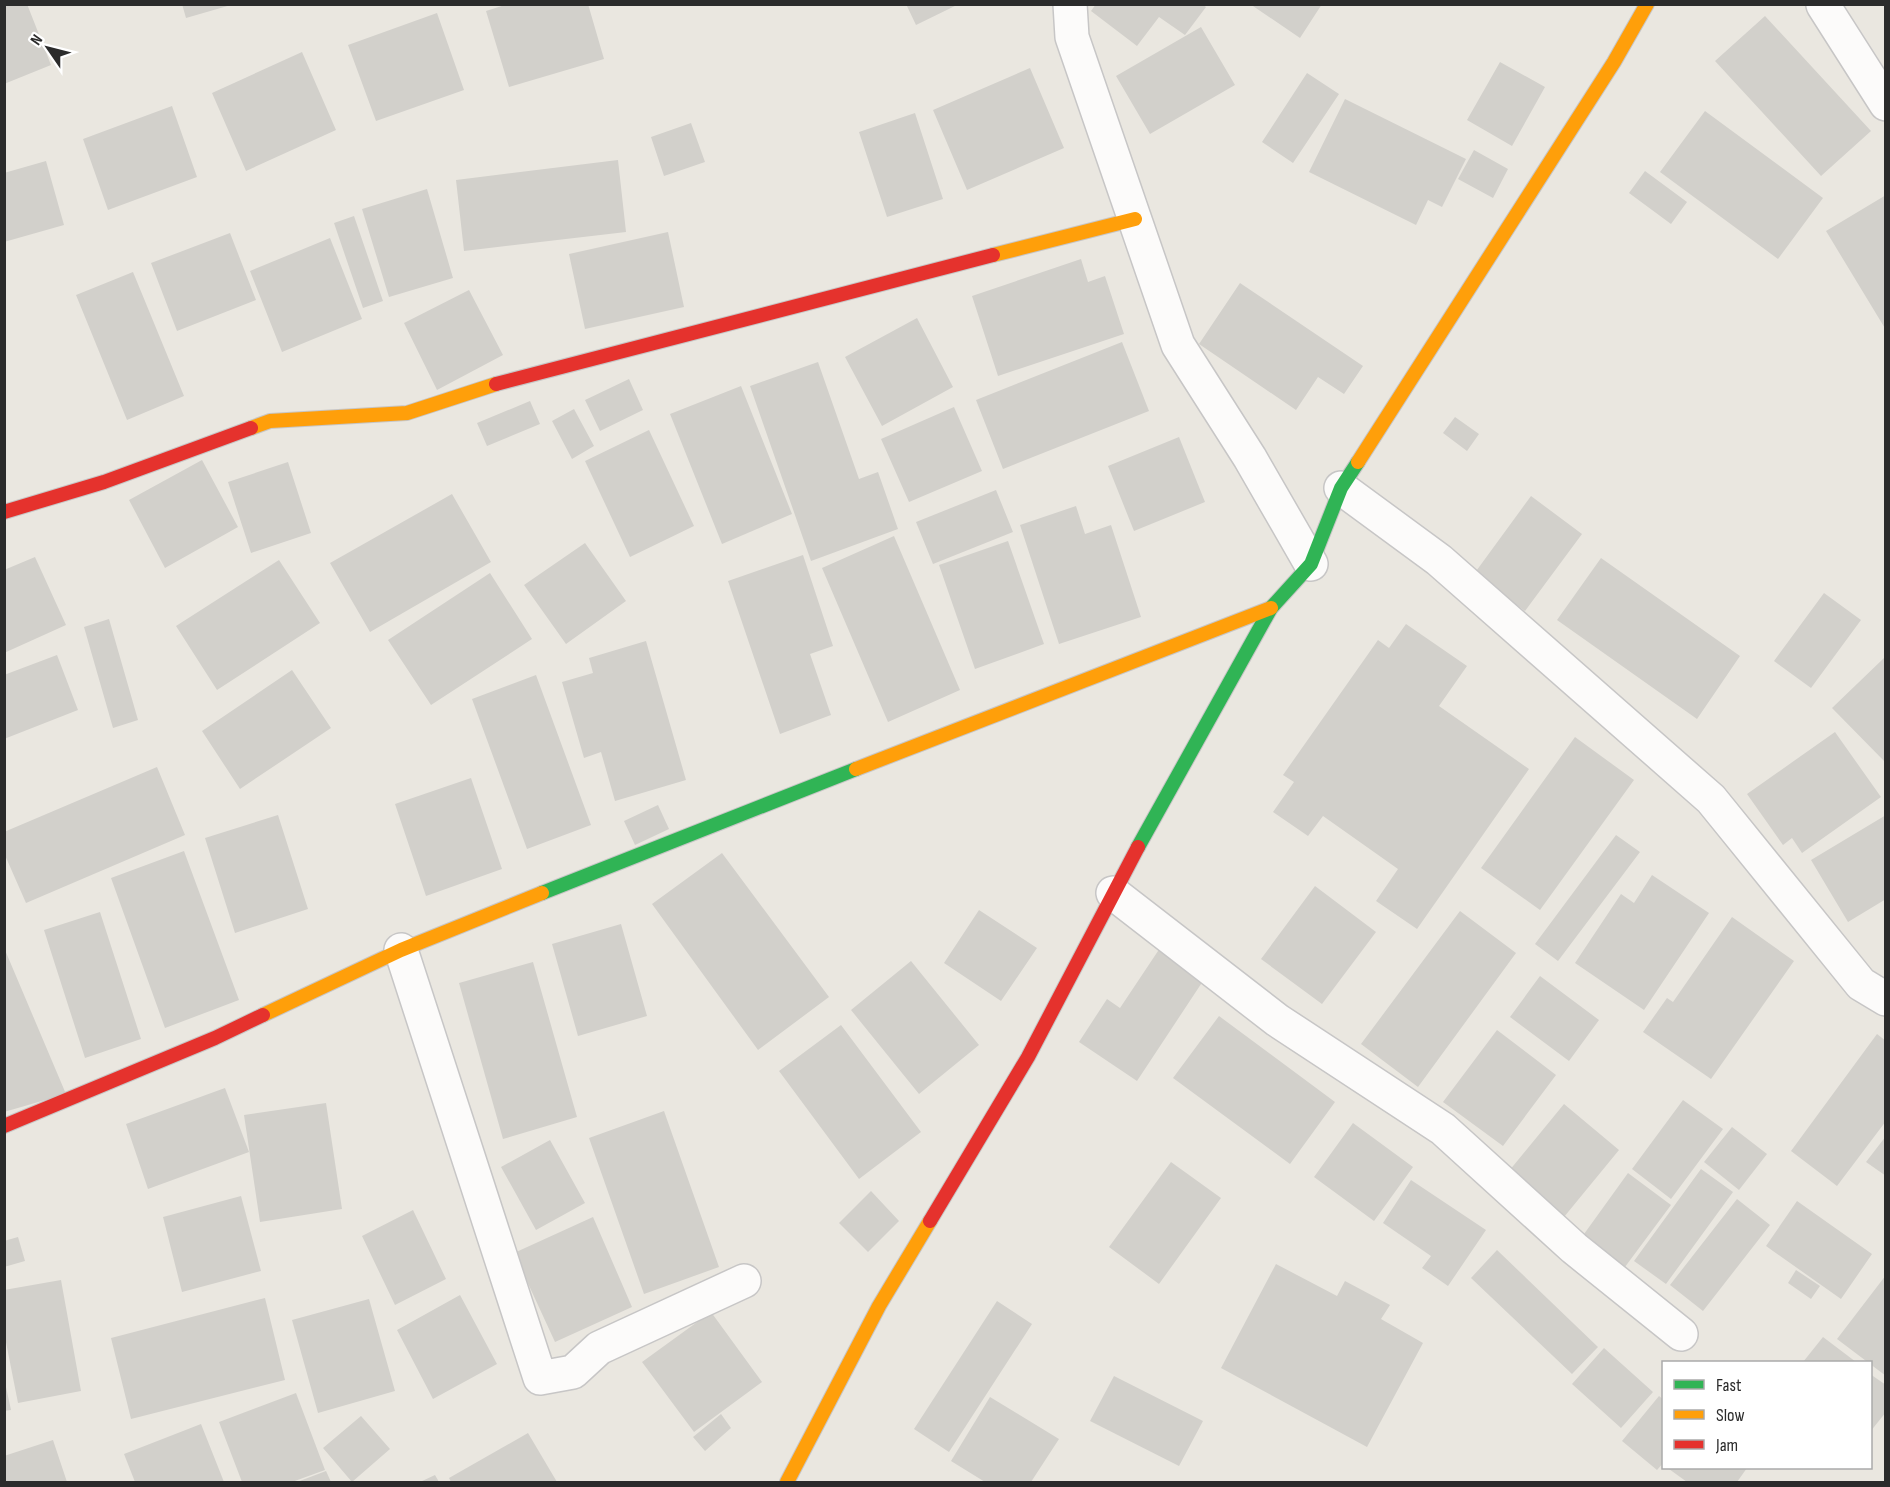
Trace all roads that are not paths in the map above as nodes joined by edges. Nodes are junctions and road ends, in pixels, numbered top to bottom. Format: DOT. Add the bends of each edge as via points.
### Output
graph roads {
  1 [pos="1070,4"];
  2 [pos="1647,4"];
  3 [pos="1823,5"];
  4 [pos="1886,104"];
  5 [pos="1135,219"];
  6 [pos="1341,488"];
  7 [pos="4,512"];
  8 [pos="1311,564"];
  9 [pos="1271,608"];
  10 [pos="1113,893"];
  11 [pos="401,950"];
  12 [pos="1886,999"];
  13 [pos="4,1126"];
  14 [pos="744,1281"];
  15 [pos="1681,1334"];
  16 [pos="787,1482"];
  1 -- 5 [label="street" via="1072,37"];
  2 -- 6 [label="street" via="1614,63"];
  3 -- 4 [label="street"];
  5 -- 7 [label="street" via="517,377 407,413 270,421 104,482"];
  5 -- 8 [label="street" via="1178,345"];
  6 -- 8 [label="street"];
  6 -- 12 [label="street" via="1439,560 1711,799 1861,984"];
  8 -- 9 [label="street"];
  9 -- 10 [label="street"];
  9 -- 11 [label="street" via="726,819"];
  10 -- 15 [label="street" via="1277,1020 1443,1129 1574,1248"];
  10 -- 16 [label="street" via="1028,1058 879,1306"];
  11 -- 13 [label="street" via="215,1038"];
  11 -- 14 [label="street" via="540,1378 573,1372 599,1348"];
}
